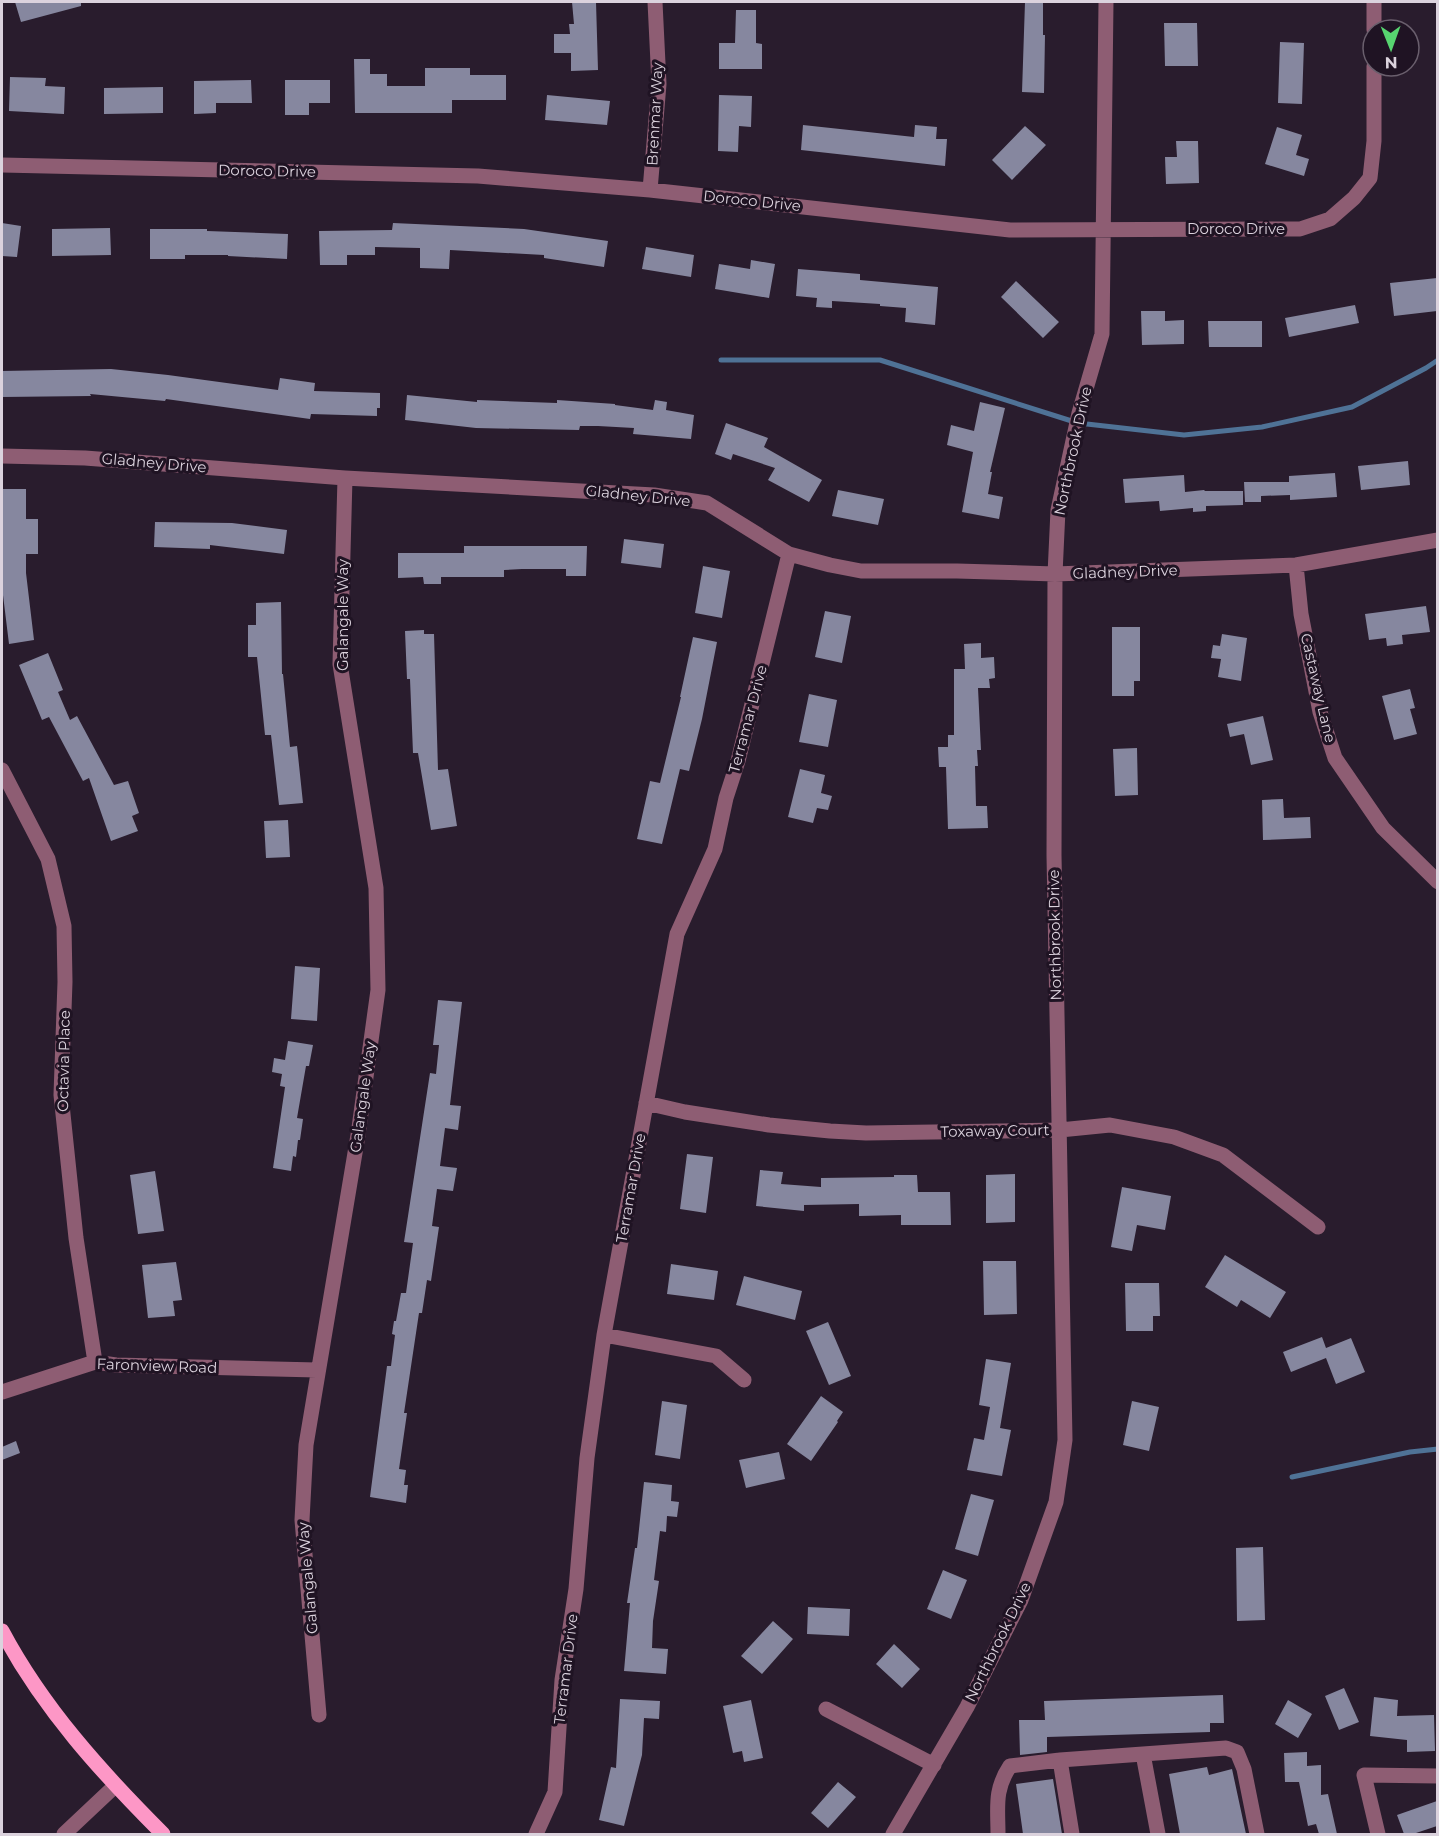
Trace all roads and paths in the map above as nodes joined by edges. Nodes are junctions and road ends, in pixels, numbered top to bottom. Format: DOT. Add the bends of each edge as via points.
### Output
graph roads {
  1 [pos="655,2"];
  2 [pos="1106,2"];
  3 [pos="1374,2"];
  4 [pos="1374,18"];
  5 [pos="1374,78"];
  6 [pos="2,165"];
  7 [pos="650,190"];
  8 [pos="1104,230"];
  9 [pos="2,456"];
  10 [pos="345,478"];
  11 [pos="1437,540"];
  12 [pos="789,554"];
  13 [pos="1296,565"];
  14 [pos="1055,574"];
  15 [pos="2,770"];
  16 [pos="1437,882"];
  17 [pos="646,1103"];
  18 [pos="1060,1130"];
  19 [pos="1318,1227"];
  20 [pos="604,1335"];
  21 [pos="95,1362"];
  22 [pos="317,1370"];
  23 [pos="744,1380"];
  24 [pos="2,1392"];
  25 [pos="2,1631"];
  26 [pos="825,1709"];
  27 [pos="319,1715"];
  28 [pos="1143,1754"];
  29 [pos="1060,1760"];
  30 [pos="934,1765"];
  31 [pos="1437,1776"];
  32 [pos="115,1786"];
  33 [pos="64,1834"];
  34 [pos="163,1834"];
  35 [pos="536,1834"];
  36 [pos="893,1834"];
  37 [pos="998,1834"];
  38 [pos="1072,1834"];
  39 [pos="1158,1834"];
  40 [pos="1257,1834"];
  41 [pos="1378,1834"];
  1 -- 7 [label="street, Brenmar Way" via="659,84"];
  2 -- 8 [label="street, Northbrook Drive"];
  3 -- 4 [label="street"];
  5 -- 8 [label="street, Doroco Drive" via="1370,178 1330,219 1300,229"];
  6 -- 7 [label="street, Doroco Drive" via="466,176"];
  7 -- 8 [label="street, Doroco Drive" via="1010,230"];
  8 -- 14 [label="street, Northbrook Drive" via="1102,334 1078,413 1058,510"];
  9 -- 10 [label="street, Gladney Drive" via="85,458"];
  10 -- 12 [label="street, Gladney Drive" via="654,495 707,503"];
  10 -- 22 [label="street, Galangale Way" via="340,664 376,888 378,990 358,1135"];
  11 -- 13 [label="street, Gladney Drive"];
  12 -- 14 [label="street, Gladney Drive" via="861,571"];
  12 -- 17 [label="street, Terramar Drive" via="715,849 677,934"];
  13 -- 14 [label="street, Gladney Drive"];
  13 -- 16 [label="street, Castaway Lane" via="1320,712 1335,758 1383,828"];
  14 -- 18 [label="street, Northbrook Drive" via="1054,855"];
  15 -- 21 [label="street, Octavia Place" via="48,859 64,926 61,1095 76,1238"];
  17 -- 18 [label="street, Toxaway Court" via="769,1125 830,1131"];
  17 -- 20 [label="street, Terramar Drive"];
  18 -- 19 [label="street, Toxaway Court" via="1110,1125 1174,1137 1213,1151"];
  18 -- 30 [label="street, Northbrook Drive" via="1065,1440 1056,1502 1021,1600"];
  20 -- 23 [label="street" via="716,1356"];
  20 -- 35 [label="street, Terramar Drive" via="587,1458 576,1590 562,1680 555,1792"];
  21 -- 22 [label="street, Faronview Road"];
  21 -- 24 [label="street, Faronview Road"];
  22 -- 27 [label="street, Galangale Way" via="306,1445 302,1520"];
  25 -- 32 [label="main road" via="60,1722"];
  26 -- 30 [label="street"];
  28 -- 29 [label="street"];
  28 -- 39 [label="street"];
  28 -- 40 [label="street" via="1226,1748 1237,1752"];
  29 -- 37 [label="street" via="1010,1766 997,1797"];
  29 -- 38 [label="street"];
  30 -- 36 [label="street, Northbrook Drive"];
  31 -- 41 [label="street" via="1364,1775"];
  32 -- 33 [label="street"];
  32 -- 34 [label="main road"];
}
